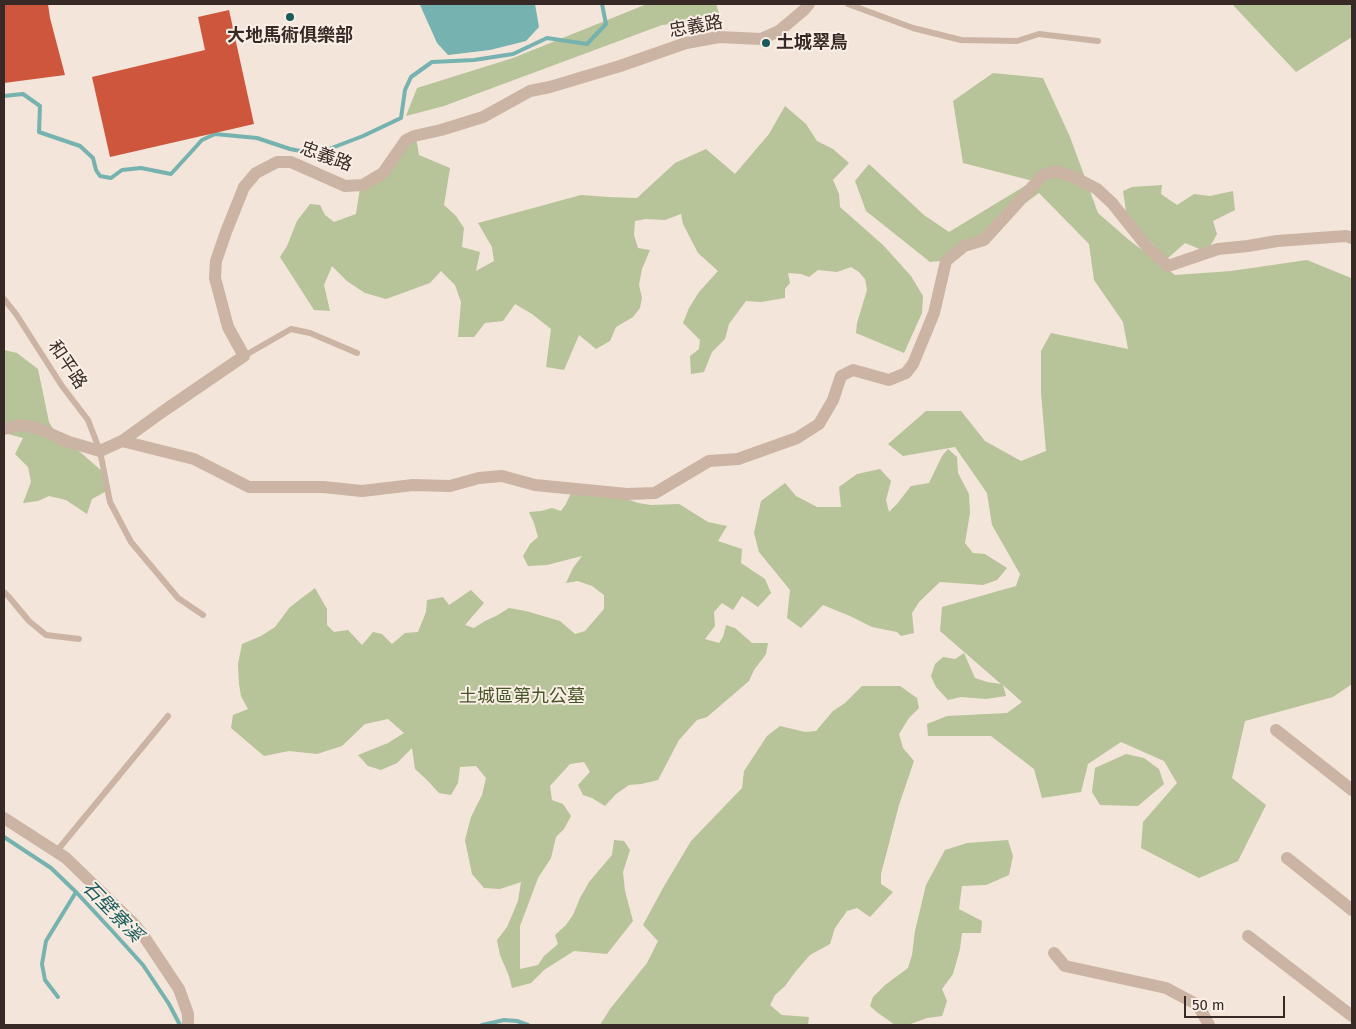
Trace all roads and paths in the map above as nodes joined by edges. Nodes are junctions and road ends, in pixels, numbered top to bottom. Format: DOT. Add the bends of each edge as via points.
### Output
graph roads {
  1 [pos="809,4"];
  2 [pos="848,4"];
  3 [pos="1098,41"];
  4 [pos="1352,238"];
  5 [pos="4,299"];
  6 [pos="357,352"];
  7 [pos="244,356"];
  8 [pos="4,429"];
  9 [pos="122,441"];
  10 [pos="100,451"];
  11 [pos="4,592"];
  12 [pos="202,615"];
  13 [pos="79,639"];
  14 [pos="168,716"];
  15 [pos="1276,730"];
  16 [pos="1352,790"];
  17 [pos="4,818"];
  18 [pos="56,852"];
  19 [pos="1287,858"];
  20 [pos="1352,910"];
  21 [pos="1248,936"];
  22 [pos="1054,953"];
  23 [pos="1352,1016"];
  24 [pos="188,1020"];
  25 [pos="1209,1025"];
  1 -- 7 [label="street, 忠義路" via="779,31 761,39 719,37 686,43 530,91 483,117 414,136 406,140 383,173 363,185 344,186 291,162 276,162 256,173 244,187 216,260 215,278 228,327"];
  2 -- 3 [label="lane" via="913,28 961,40 1017,41 1039,34"];
  4 -- 9 [label="street" via="1277,241 1218,249 1168,266 1148,248 1097,189 1056,171 1043,175 984,240 964,246 946,261 934,313 914,364 906,374 889,380 853,370 841,376 819,424 797,438 738,459 709,461 655,493 627,494 535,486 502,476 450,486 413,484 362,491 323,487 250,487 194,459"];
  5 -- 10 [label="lane, 和平路" via="88,420"];
  6 -- 7 [label="lane" via="291,329"];
  7 -- 9 [label="street"];
  8 -- 10 [label="street" via="21,425 37,428"];
  9 -- 10 [label="street"];
  10 -- 12 [label="lane, 和平路" via="110,502 131,542 178,598"];
  11 -- 13 [label="lane" via="29,622 46,634"];
  14 -- 18 [label="lane"];
  15 -- 16 [label="street"];
  17 -- 18 [label="street"];
  18 -- 24 [label="street" via="143,934 179,989"];
  19 -- 20 [label="street"];
  21 -- 23 [label="street"];
  22 -- 25 [label="street" via="1066,966 1166,988 1198,1006"];
}
